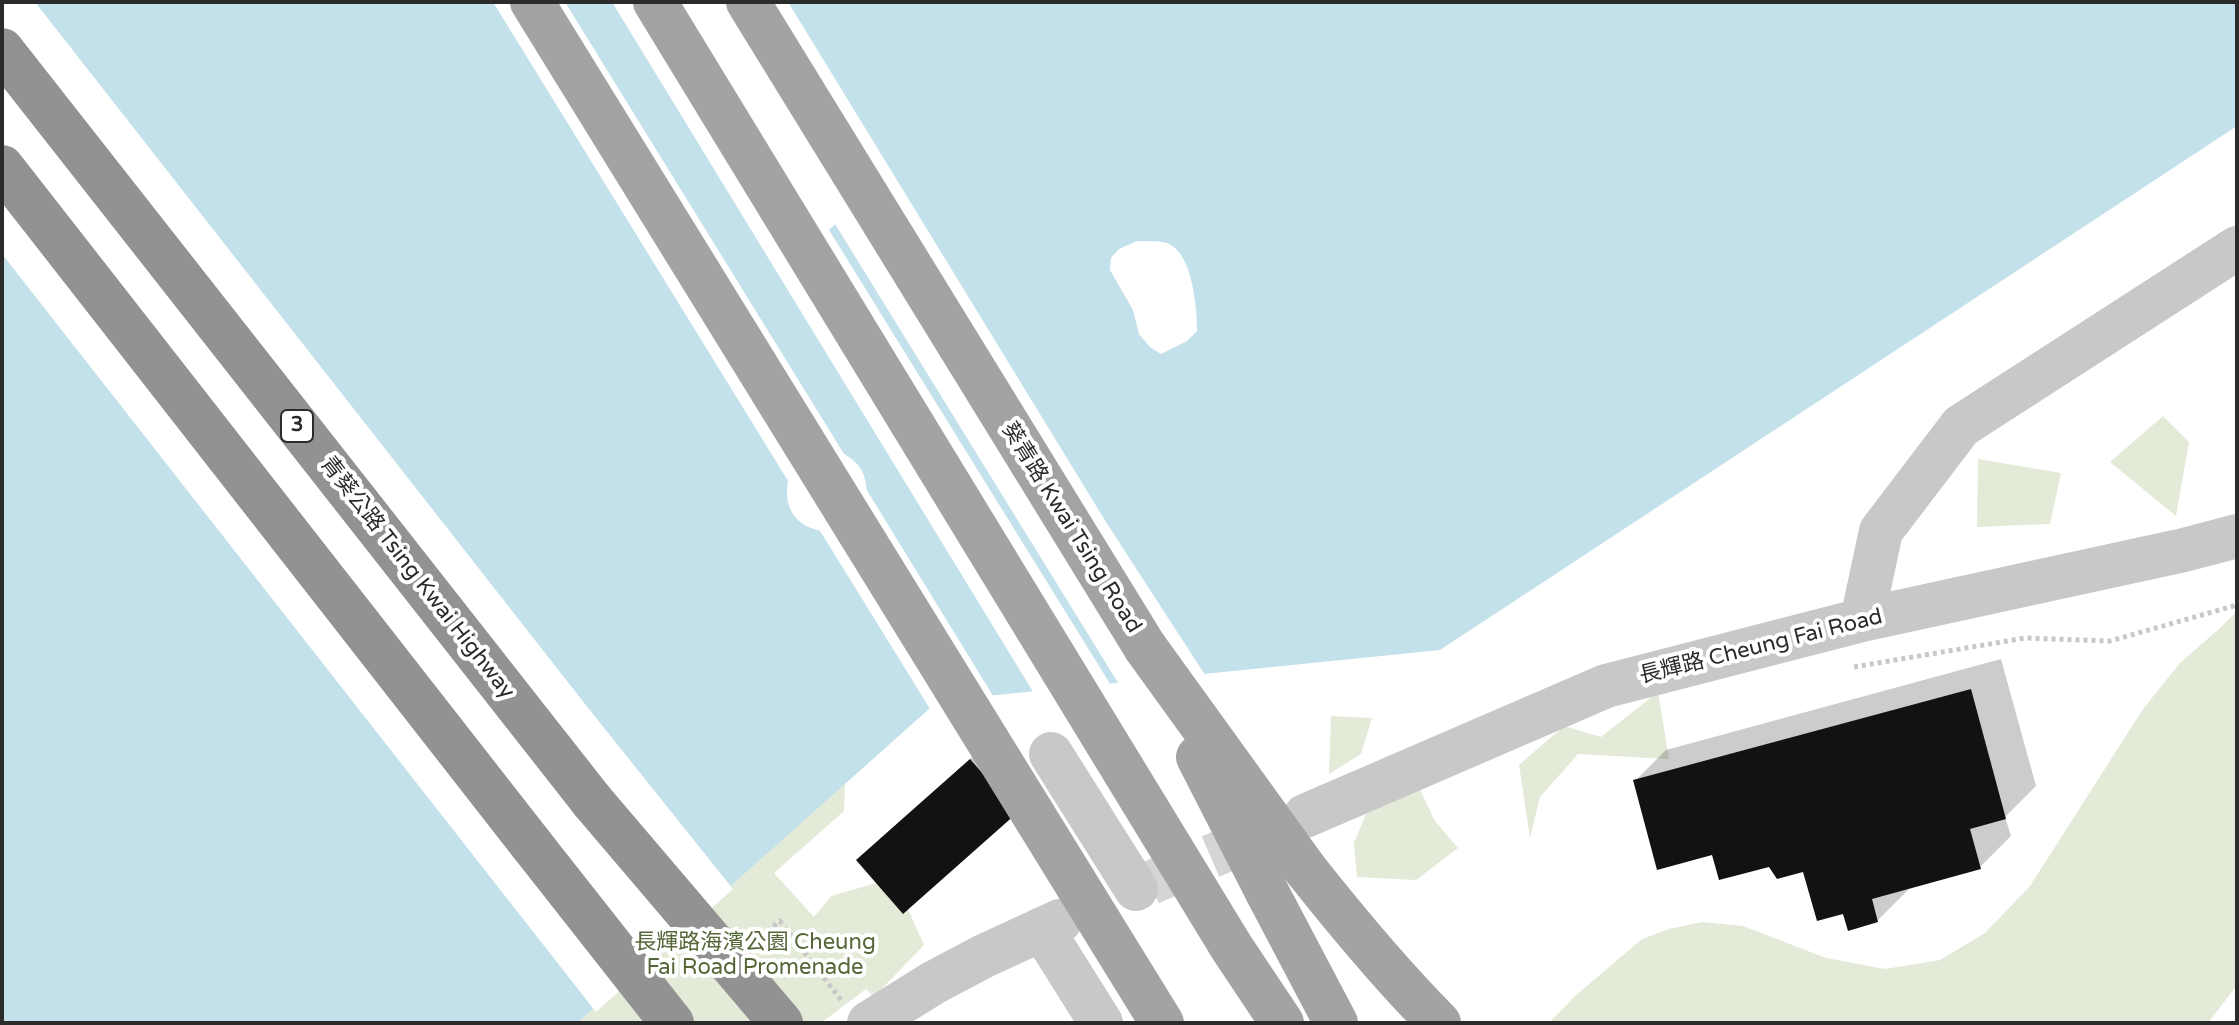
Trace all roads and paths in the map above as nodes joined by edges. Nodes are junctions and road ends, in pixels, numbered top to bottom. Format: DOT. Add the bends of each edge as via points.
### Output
graph roads {
  1 [pos="532,2"];
  2 [pos="655,2"];
  3 [pos="748,2"];
  4 [pos="2,50"];
  5 [pos="2,167"];
  6 [pos="2237,248"];
  7 [pos="2237,536"];
  8 [pos="2237,605"];
  9 [pos="1862,620"];
  10 [pos="1145,647"];
  11 [pos="1841,670"];
  12 [pos="1051,754"];
  13 [pos="1305,816"];
  14 [pos="1134,889"];
  15 [pos="767,931"];
  16 [pos="769,1014"];
  17 [pos="885,1014"];
  18 [pos="672,1023"];
  19 [pos="1101,1023"];
  20 [pos="1162,1023"];
  21 [pos="1282,1023"];
  22 [pos="1336,1023"];
  23 [pos="1439,1023"];
  1 -- 20 [label="main road, bridge"];
  2 -- 21 [label="main road, bridge"];
  3 -- 10 [label="main road, 葵青路 Kwai Tsing Road"];
  4 -- 16 [label="highway, 青葵公路 Tsing Kwai Highway / 3, bridge" via="592,801"];
  5 -- 18 [label="highway, bridge"];
  6 -- 9 [label="street" via="1961,426 1881,531"];
  7 -- 9 [label="street, 長輝路 Cheung Fai Road"];
  8 -- 11 [label="path" via="2110,641 2025,638"];
  9 -- 13 [label="street, 長輝路 Cheung Fai Road" via="1606,686"];
  10 -- 22 [label="main road, bridge"];
  10 -- 23 [label="main road, 葵青路 Kwai Tsing Road, bridge" via="1306,870"];
  12 -- 14 [label="street"];
  15 -- 17 [label="path" via="780,921"];
  17 -- 19 [label="street" via="933,983 1051,925"];
}
